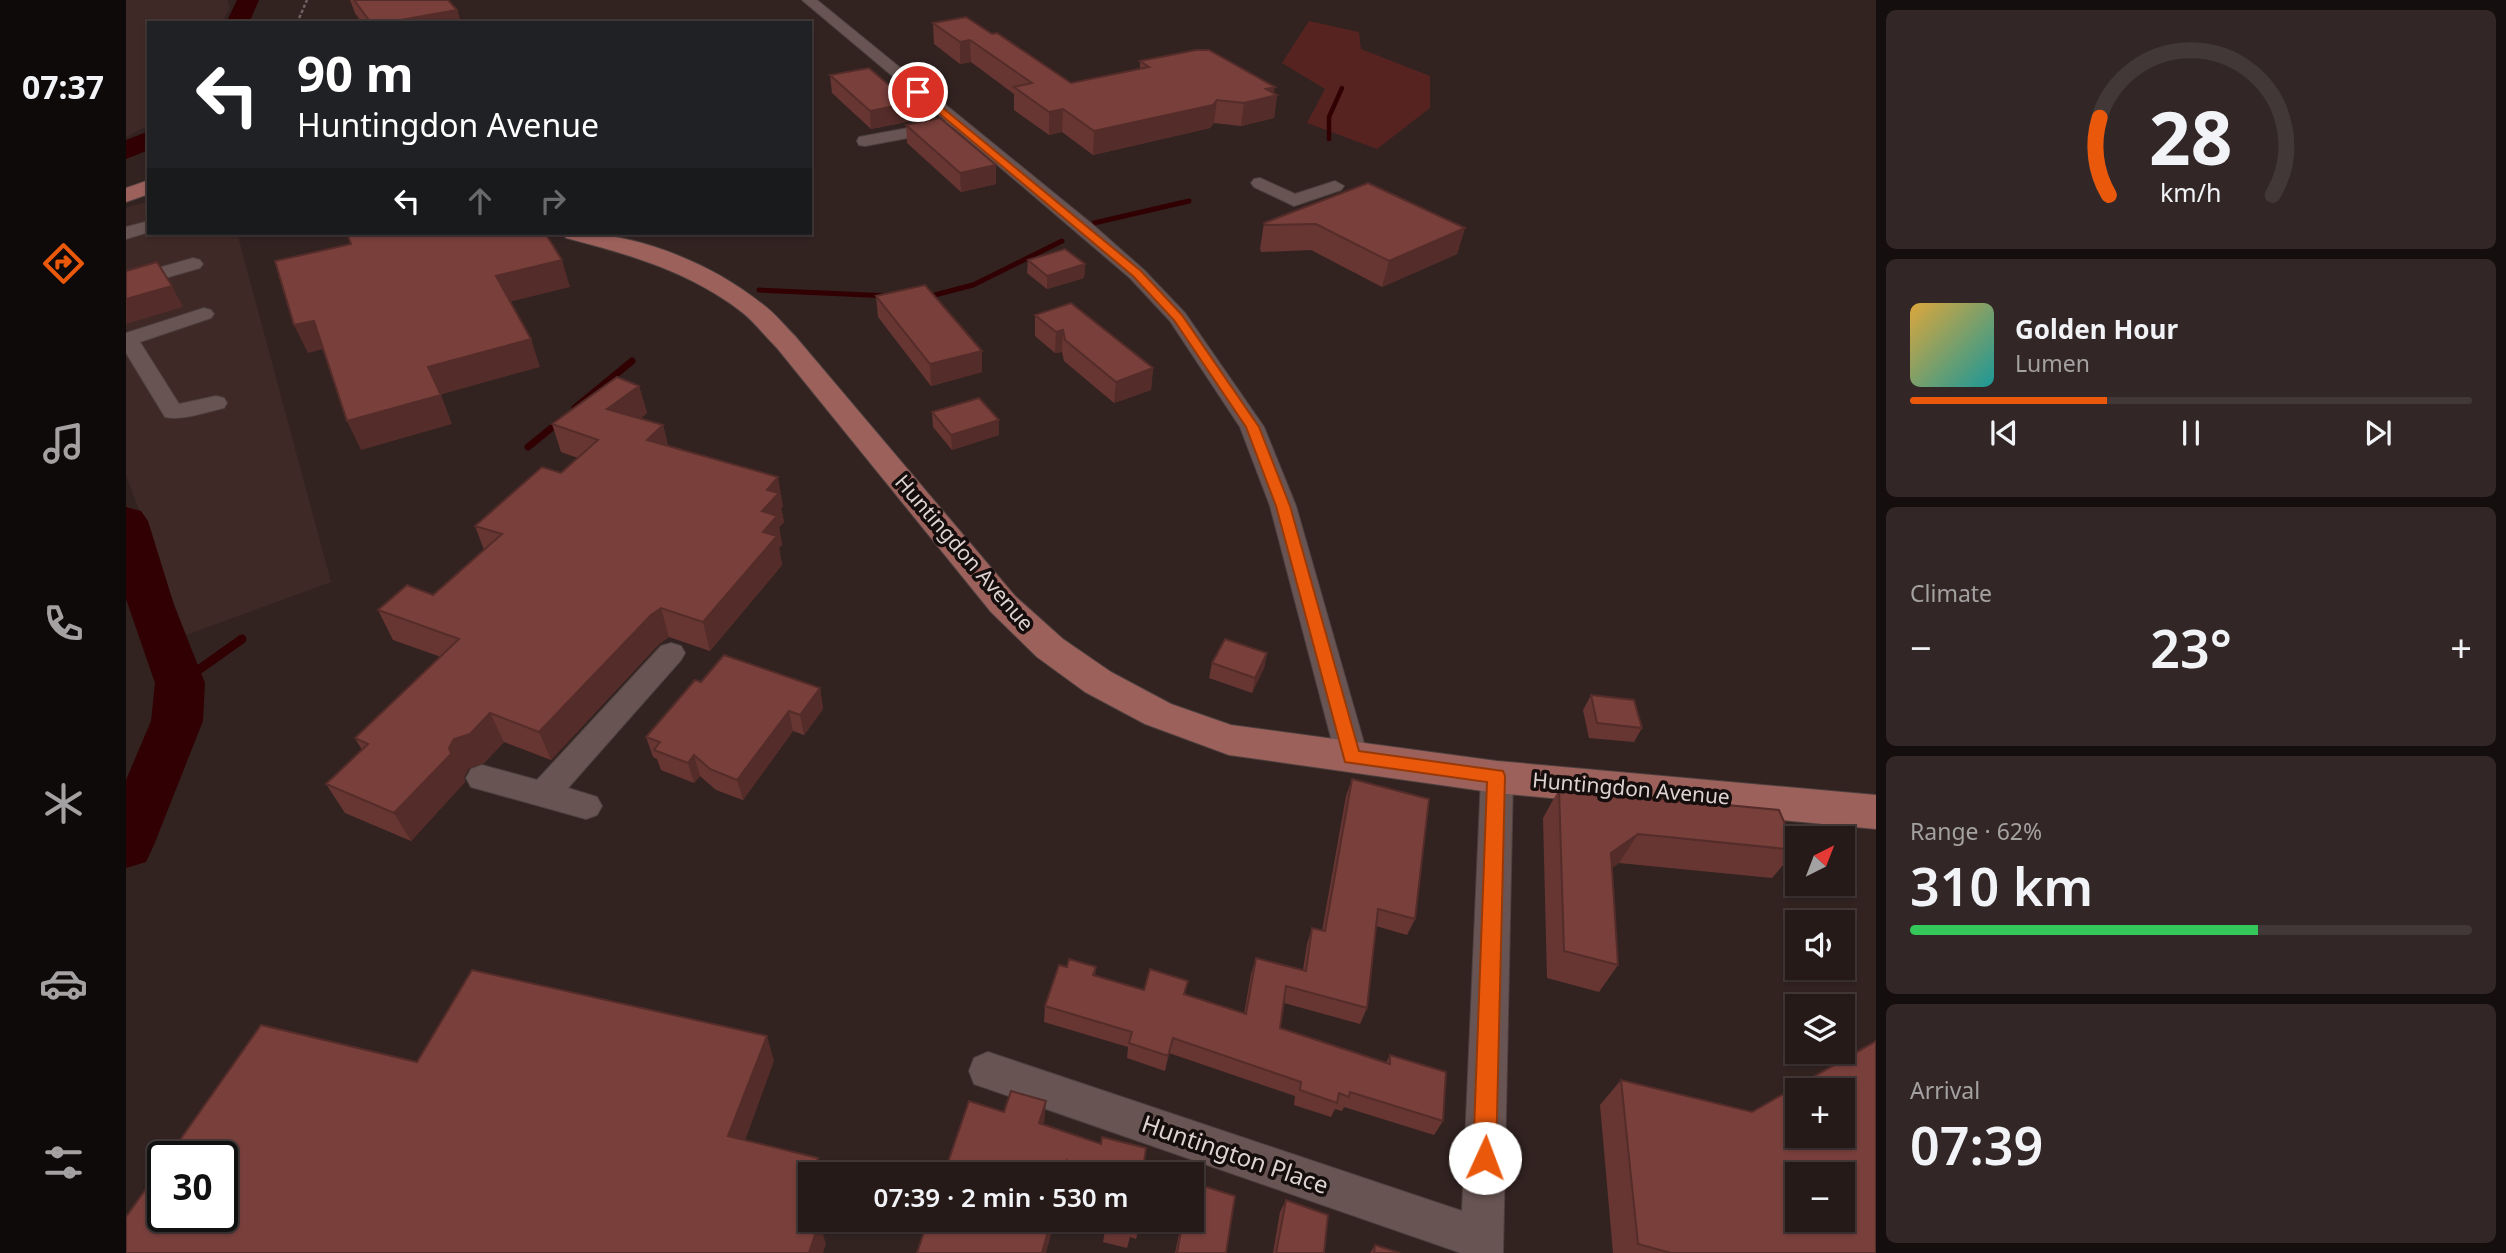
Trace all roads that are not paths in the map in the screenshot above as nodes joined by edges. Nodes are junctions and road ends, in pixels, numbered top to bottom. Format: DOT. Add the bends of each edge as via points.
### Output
graph roads {
  1 [pos="809,0"];
  2 [pos="958,124"];
  3 [pos="864,141"];
  4 [pos="1261,183"];
  5 [pos="1335,187"];
  6 [pos="147,188"];
  7 [pos="126,195"];
  8 [pos="147,227"];
  9 [pos="126,233"];
  10 [pos="581,235"];
  11 [pos="193,264"];
  12 [pos="134,281"];
  13 [pos="204,314"];
  14 [pos="215,403"];
  15 [pos="671,653"];
  16 [pos="1352,757"];
  17 [pos="1496,776"];
  18 [pos="482,778"];
  19 [pos="542,795"];
  20 [pos="586,806"];
  21 [pos="1876,812"];
  22 [pos="988,1071"];
  23 [pos="1482,1246"];
  1 -- 2 [label="street"];
  2 -- 3 [label="street"];
  2 -- 16 [label="street" via="1137,274 1178,317 1252,427 1283,506"];
  4 -- 5 [label="street" via="1294,201"];
  6 -- 7 [label="main road"];
  8 -- 9 [label="street"];
  10 -- 16 [label="main road, Huntingdon Avenue" via="674,263 720,286 752,309 786,342 1003,604 1050,648 1098,682 1158,714 1229,740"];
  11 -- 12 [label="street"];
  13 -- 14 [label="street" via="128,339 173,412"];
  15 -- 19 [label="street"];
  16 -- 17 [label="main road, Huntingdon Avenue"];
  17 -- 21 [label="main road, Huntingdon Avenue"];
  17 -- 23 [label="street"];
  18 -- 19 [label="street"];
  19 -- 20 [label="street"];
  22 -- 23 [label="street, Huntington Place"];
}
